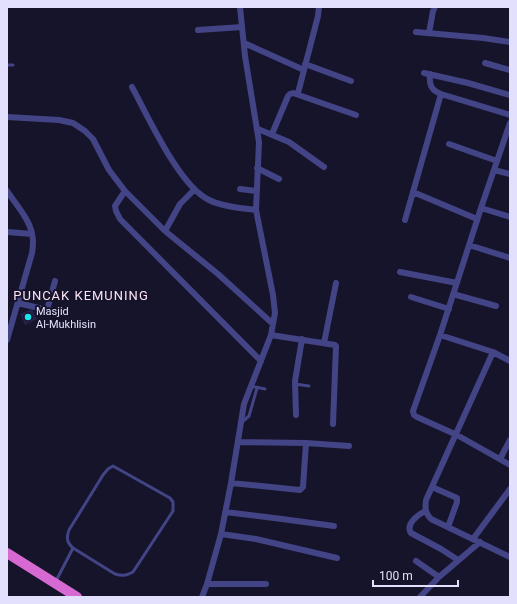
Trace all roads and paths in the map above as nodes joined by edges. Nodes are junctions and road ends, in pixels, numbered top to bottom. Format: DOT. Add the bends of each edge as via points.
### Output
graph roads {
  1 [pos="240,7"];
  2 [pos="319,7"];
  3 [pos="435,7"];
  4 [pos="242,27"];
  5 [pos="198,30"];
  6 [pos="416,32"];
  7 [pos="429,34"];
  8 [pos="510,42"];
  9 [pos="244,43"];
  10 [pos="485,63"];
  11 [pos="13,65"];
  12 [pos="7,66"];
  13 [pos="304,67"];
  14 [pos="510,70"];
  15 [pos="351,81"];
  16 [pos="132,87"];
  17 [pos="298,93"];
  18 [pos="441,94"];
  19 [pos="510,96"];
  20 [pos="356,115"];
  21 [pos="510,115"];
  22 [pos="7,117"];
  23 [pos="510,123"];
  24 [pos="258,129"];
  25 [pos="272,134"];
  26 [pos="449,144"];
  27 [pos="497,161"];
  28 [pos="324,167"];
  29 [pos="257,168"];
  30 [pos="494,170"];
  31 [pos="510,174"];
  32 [pos="279,179"];
  33 [pos="240,188"];
  34 [pos="194,190"];
  35 [pos="7,191"];
  36 [pos="126,191"];
  37 [pos="256,191"];
  38 [pos="413,192"];
  39 [pos="481,208"];
  40 [pos="256,210"];
  41 [pos="510,217"];
  42 [pos="478,219"];
  43 [pos="405,220"];
  44 [pos="164,230"];
  45 [pos="7,232"];
  46 [pos="32,234"];
  47 [pos="469,245"];
  48 [pos="510,258"];
  49 [pos="400,272"];
  50 [pos="55,281"];
  51 [pos="336,283"];
  52 [pos="456,283"];
  53 [pos="453,294"];
  54 [pos="411,297"];
  55 [pos="18,303"];
  56 [pos="496,306"];
  57 [pos="449,309"];
  58 [pos="273,324"];
  59 [pos="9,327"];
  60 [pos="440,334"];
  61 [pos="271,335"];
  62 [pos="7,340"];
  63 [pos="302,340"];
  64 [pos="324,343"];
  65 [pos="493,352"];
  66 [pos="261,361"];
  67 [pos="510,361"];
  68 [pos="295,384"];
  69 [pos="250,386"];
  70 [pos="309,386"];
  71 [pos="257,388"];
  72 [pos="265,389"];
  73 [pos="296,415"];
  74 [pos="241,423"];
  75 [pos="332,424"];
  76 [pos="457,434"];
  77 [pos="510,440"];
  78 [pos="238,442"];
  79 [pos="306,443"];
  80 [pos="349,446"];
  81 [pos="500,459"];
  82 [pos="510,465"];
  83 [pos="231,483"];
  84 [pos="432,487"];
  85 [pos="510,489"];
  86 [pos="425,511"];
  87 [pos="225,512"];
  88 [pos="334,526"];
  89 [pos="448,527"];
  90 [pos="221,534"];
  91 [pos="473,538"];
  92 [pos="480,542"];
  93 [pos="73,548"];
  94 [pos="7,553"];
  95 [pos="510,556"];
  96 [pos="337,558"];
  97 [pos="458,560"];
  98 [pos="416,561"];
  99 [pos="439,577"];
  100 [pos="55,583"];
  101 [pos="207,584"];
  102 [pos="266,584"];
  103 [pos="77,597"];
  104 [pos="202,597"];
  105 [pos="420,597"];
  1 -- 4 [label="street"];
  2 -- 13 [label="street"];
  3 -- 7 [label="street" via="432,11"];
  4 -- 5 [label="street"];
  4 -- 9 [label="street"];
  6 -- 7 [label="street"];
  7 -- 8 [label="street"];
  9 -- 13 [label="street"];
  9 -- 24 [label="street"];
  10 -- 14 [label="street"];
  11 -- 12 [label="lane"];
  13 -- 15 [label="street"];
  13 -- 17 [label="street"];
  16 -- 34 [label="street" via="170,158"];
  17 -- 20 [label="street"];
  17 -- 25 [label="street" via="288,96"];
  18 -- 19 [label="street" via="431,87 427,74"];
  18 -- 21 [label="street"];
  18 -- 38 [label="street"];
  22 -- 36 [label="street" via="59,120 79,127 93,139 109,170"];
  23 -- 27 [label="street"];
  24 -- 25 [label="street"];
  24 -- 29 [label="street"];
  25 -- 28 [label="street" via="289,142"];
  26 -- 27 [label="street"];
  27 -- 30 [label="street"];
  29 -- 32 [label="street"];
  29 -- 37 [label="street"];
  30 -- 31 [label="street"];
  30 -- 39 [label="street"];
  33 -- 37 [label="street"];
  34 -- 40 [label="street" via="212,201"];
  34 -- 44 [label="street" via="180,204"];
  35 -- 46 [label="street"];
  36 -- 44 [label="street"];
  36 -- 66 [label="street" via="115,206 120,219"];
  37 -- 40 [label="street"];
  38 -- 42 [label="street"];
  38 -- 43 [label="street"];
  39 -- 41 [label="street"];
  39 -- 42 [label="street"];
  40 -- 58 [label="street" via="273,295"];
  42 -- 47 [label="street"];
  44 -- 58 [label="street"];
  45 -- 46 [label="street"];
  46 -- 55 [label="street" via="32,253"];
  47 -- 48 [label="street"];
  47 -- 52 [label="street"];
  49 -- 52 [label="street"];
  50 -- 55 [label="street" via="46,310"];
  51 -- 64 [label="street"];
  52 -- 53 [label="street"];
  53 -- 56 [label="street"];
  53 -- 57 [label="street"];
  54 -- 57 [label="street"];
  55 -- 59 [label="street"];
  57 -- 60 [label="street"];
  58 -- 61 [label="street"];
  59 -- 62 [label="street"];
  60 -- 65 [label="street"];
  60 -- 76 [label="street" via="413,411 417,417"];
  61 -- 63 [label="street"];
  61 -- 66 [label="street"];
  63 -- 64 [label="street"];
  63 -- 68 [label="street"];
  64 -- 75 [label="street" via="336,346"];
  65 -- 67 [label="street"];
  65 -- 76 [label="street"];
  66 -- 69 [label="street"];
  68 -- 70 [label="lane"];
  68 -- 73 [label="street"];
  69 -- 71 [label="lane"];
  69 -- 74 [label="street"];
  71 -- 72 [label="lane"];
  71 -- 74 [label="lane" via="250,416"];
  74 -- 78 [label="street"];
  76 -- 81 [label="street"];
  76 -- 84 [label="street"];
  77 -- 81 [label="street"];
  78 -- 79 [label="street"];
  78 -- 83 [label="street"];
  79 -- 80 [label="street"];
  79 -- 83 [label="street" via="303,487 300,490"];
  81 -- 82 [label="street"];
  83 -- 87 [label="street"];
  84 -- 86 [label="street" via="426,500"];
  84 -- 89 [label="street" via="457,498"];
  85 -- 91 [label="street"];
  86 -- 89 [label="street" via="431,518"];
  86 -- 97 [label="street" via="413,520 409,527 411,534"];
  87 -- 88 [label="street"];
  87 -- 90 [label="street"];
  89 -- 91 [label="street"];
  90 -- 96 [label="street" via="256,539"];
  90 -- 101 [label="street"];
  91 -- 92 [label="street"];
  92 -- 95 [label="street"];
  92 -- 97 [label="street"];
  93 -- 93 [label="lane" via="115,574 128,575 133,572 174,511 174,502 113,466 103,475 69,530 67,540"];
  93 -- 100 [label="lane"];
  94 -- 100 [label="highway"];
  97 -- 99 [label="street"];
  98 -- 99 [label="street"];
  99 -- 105 [label="street"];
  100 -- 103 [label="highway"];
  101 -- 102 [label="street"];
  101 -- 104 [label="street"];
}
